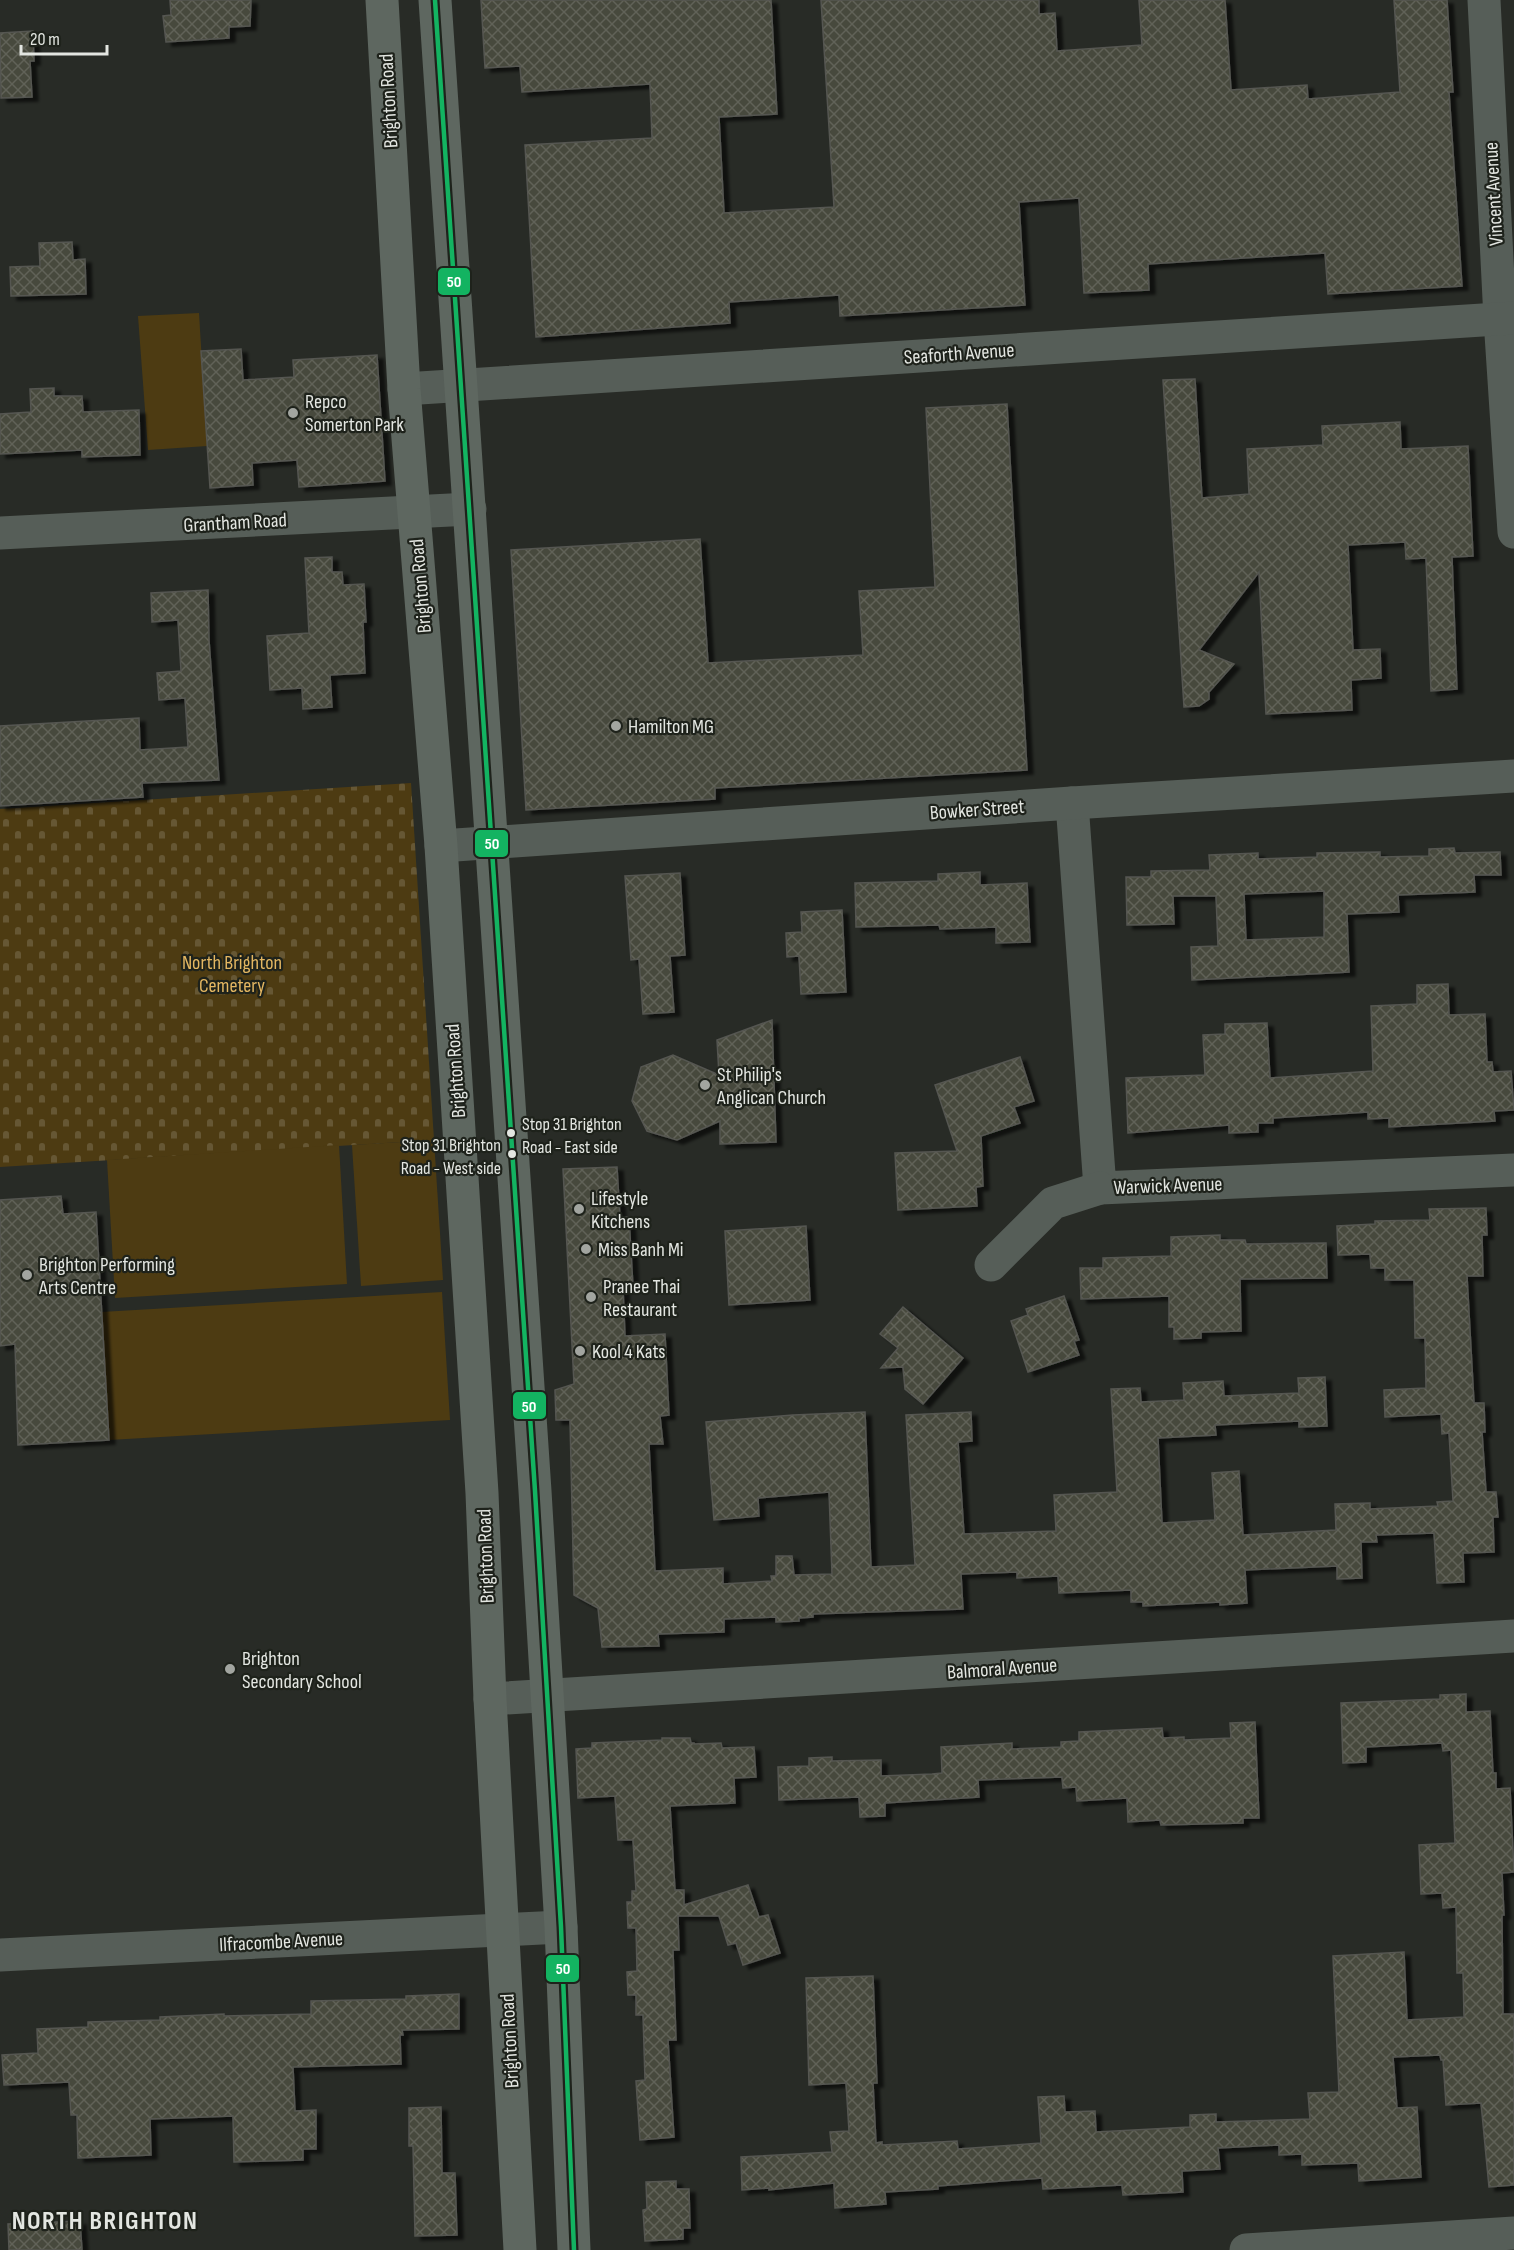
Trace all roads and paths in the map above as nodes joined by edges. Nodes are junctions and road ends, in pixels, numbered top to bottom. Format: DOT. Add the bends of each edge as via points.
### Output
graph roads {
  1 [pos="382,0"];
  2 [pos="435,0"];
  3 [pos="1484,0"];
  4 [pos="1507,319"];
  5 [pos="460,384"];
  6 [pos="405,388"];
  7 [pos="470,509"];
  8 [pos="414,513"];
  9 [pos="1514,531"];
  10 [pos="0,533"];
  11 [pos="1514,776"];
  12 [pos="1072,803"];
  13 [pos="491,842"];
  14 [pos="441,846"];
  15 [pos="1514,1170"];
  16 [pos="1100,1188"];
  17 [pos="991,1265"];
  18 [pos="1514,1636"];
  19 [pos="548,1696"];
  20 [pos="490,1700"];
  21 [pos="561,1928"];
  22 [pos="504,1931"];
  23 [pos="0,1955"];
  24 [pos="1514,2233"];
  25 [pos="1348,2247"];
  26 [pos="520,2250"];
  27 [pos="574,2250"];
  28 [pos="1246,2250"];
  1 -- 6 [label="main road, Brighton Road"];
  2 -- 5 [label="main road"];
  3 -- 4 [label="street, Vincent Avenue"];
  4 -- 5 [label="street, Seaforth Avenue"];
  4 -- 9 [label="street, Vincent Avenue"];
  5 -- 6 [label="street, Seaforth Avenue"];
  5 -- 7 [label="main road"];
  6 -- 8 [label="main road, Brighton Road"];
  7 -- 8 [label="street, Grantham Road"];
  7 -- 13 [label="main road"];
  8 -- 10 [label="street, Grantham Road"];
  8 -- 14 [label="main road, Brighton Road"];
  11 -- 12 [label="street, Bowker Street"];
  12 -- 13 [label="street, Bowker Street"];
  12 -- 16 [label="street, Warwick Avenue"];
  13 -- 14 [label="street, Bowker Street"];
  13 -- 19 [label="main road"];
  14 -- 20 [label="main road, Brighton Road" via="482,1493"];
  15 -- 16 [label="street, Warwick Avenue"];
  16 -- 17 [label="street" via="1053,1203"];
  18 -- 19 [label="street, Balmoral Avenue"];
  19 -- 20 [label="street, Balmoral Avenue"];
  19 -- 21 [label="main road"];
  20 -- 22 [label="main road, Brighton Road"];
  21 -- 22 [label="street, Ilfracombe Avenue"];
  21 -- 27 [label="main road"];
  22 -- 23 [label="street, Ilfracombe Avenue"];
  22 -- 26 [label="main road, Brighton Road"];
  24 -- 25 [label="street"];
  25 -- 28 [label="street"];
}
